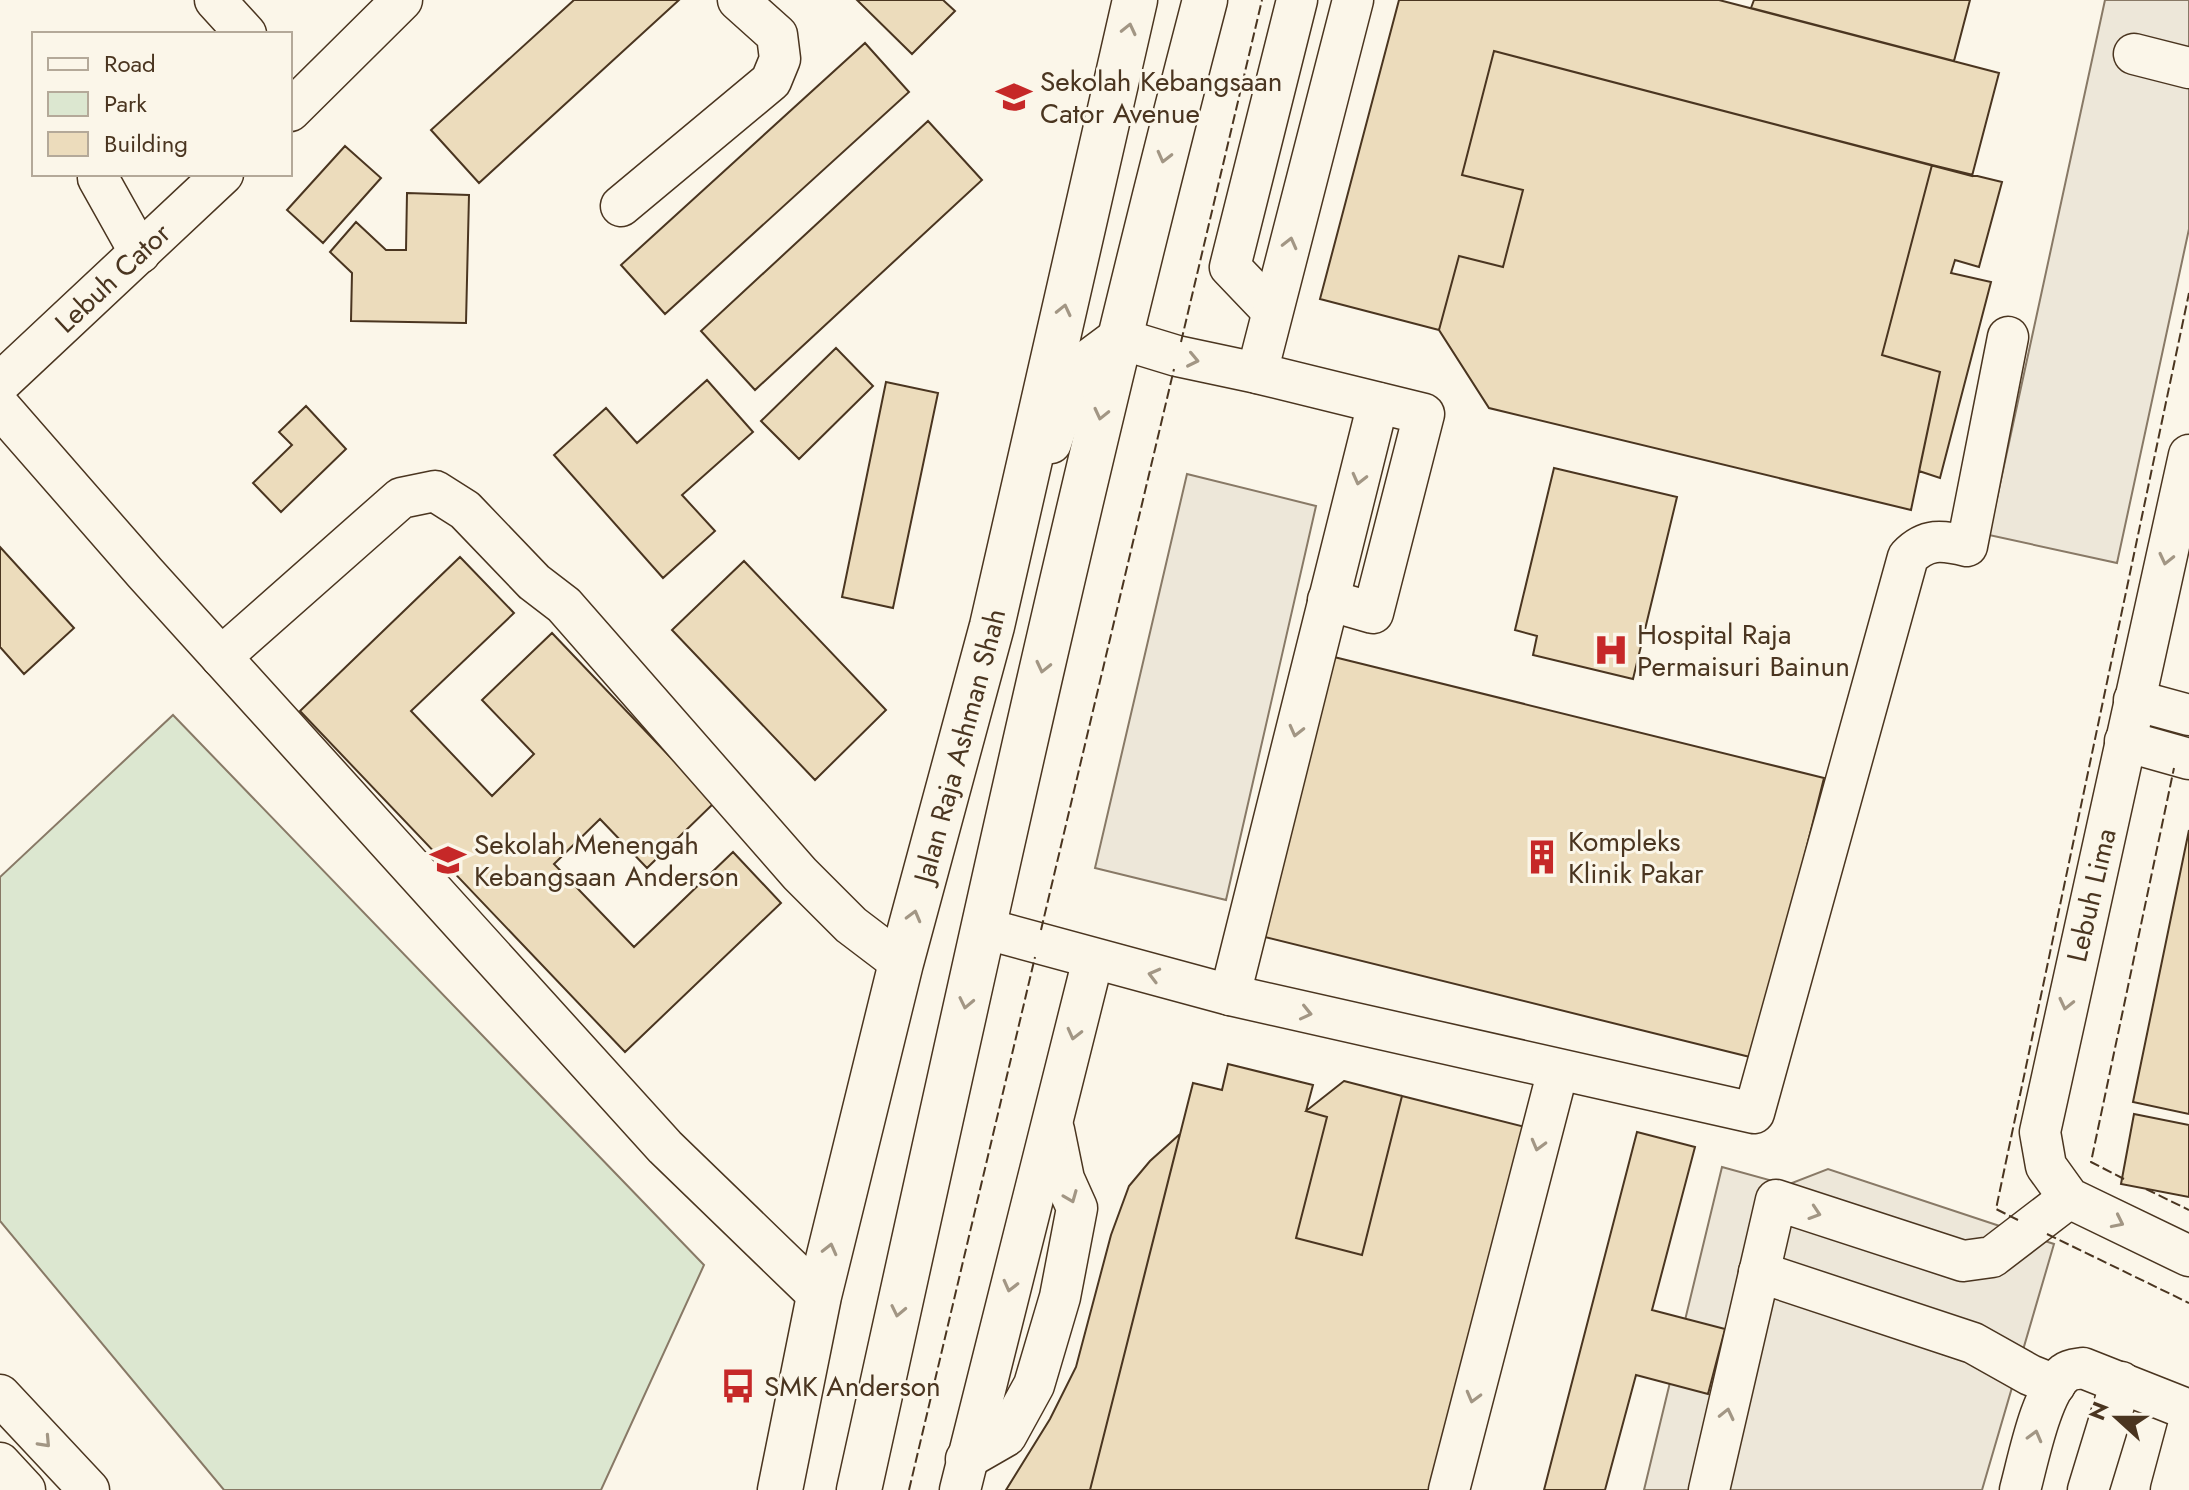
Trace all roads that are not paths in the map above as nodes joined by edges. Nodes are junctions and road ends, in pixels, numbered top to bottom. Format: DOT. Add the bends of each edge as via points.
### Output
graph roads {
  1 [pos="402,0"];
  2 [pos="738,0"];
  3 [pos="1135,0"];
  4 [pos="1205,0"];
  5 [pos="1297,0"];
  6 [pos="1353,0"];
  7 [pos="2134,54"];
  8 [pos="2189,68"];
  9 [pos="294,98"];
  10 [pos="98,176"];
  11 [pos="221,176"];
  12 [pos="621,206"];
  13 [pos="140,253"];
  14 [pos="1272,311"];
  15 [pos="2008,337"];
  16 [pos="1118,338"];
  17 [pos="1257,373"];
  18 [pos="0,383"];
  19 [pos="1378,403"];
  20 [pos="0,407"];
  21 [pos="2189,455"];
  22 [pos="2184,500"];
  23 [pos="1328,600"];
  24 [pos="992,626"];
  25 [pos="221,657"];
  26 [pos="2134,700"];
  27 [pos="2189,715"];
  28 [pos="2125,741"];
  29 [pos="2189,759"];
  30 [pos="983,928"];
  31 [pos="1093,959"];
  32 [pos="901,963"];
  33 [pos="1230,995"];
  34 [pos="1558,1070"];
  35 [pos="2069,1198"];
  36 [pos="2189,1256"];
  37 [pos="1759,1272"];
  38 [pos="819,1296"];
  39 [pos="2121,1382"];
  40 [pos="2055,1385"];
  41 [pos="0,1395"];
  42 [pos="2189,1410"];
  43 [pos="2189,1423"];
  44 [pos="0,1463"];
  45 [pos="963,1475"];
  46 [pos="80,1487"];
  47 [pos="25,1490"];
  48 [pos="780,1490"];
  49 [pos="859,1490"];
  50 [pos="1449,1490"];
  51 [pos="1709,1490"];
  52 [pos="2020,1490"];
  53 [pos="2088,1490"];
  54 [pos="2171,1490"];
  1 -- 9 [label="street"];
  2 -- 12 [label="street" via="777,35 780,59 771,81"];
  24 -- 3 [label="main road, Jalan Raja Ashman Shah, one-way"];
  4 -- 16 [label="main road, one-way"];
  5 -- 14 [label="street" via="1230,267"];
  14 -- 6 [label="street, one-way"];
  7 -- 8 [label="street"];
  10 -- 13 [label="street"];
  11 -- 13 [label="street, Lebuh Cator"];
  13 -- 18 [label="street, Lebuh Cator"];
  14 -- 17 [label="street"];
  15 -- 34 [label="street" via="1967,546 1942,540 1920,545 1908,557 1754,1113"];
  16 -- 17 [label="street, one-way"];
  16 -- 24 [label="street" via="1075,370"];
  16 -- 30 [label="main road, one-way"];
  17 -- 19 [label="street"];
  19 -- 23 [label="street, one-way"];
  19 -- 23 [label="street" via="1424,414 1373,613"];
  20 -- 25 [label="street"];
  21 -- 22 [label="street, Lebuh Lima"];
  22 -- 26 [label="street, Lebuh Lima, one-way"];
  23 -- 33 [label="street, one-way"];
  32 -- 24 [label="main road, Jalan Raja Ashman Shah, one-way"];
  25 -- 32 [label="street" via="401,498 435,491 465,510 534,582 564,605 800,874 851,925"];
  25 -- 38 [label="street" via="665,1147"];
  26 -- 27 [label="street"];
  26 -- 28 [label="street, Lebuh Lima"];
  28 -- 29 [label="street"];
  28 -- 35 [label="street, Lebuh Lima, one-way" via="2040,1132 2046,1166"];
  30 -- 31 [label="street"];
  30 -- 49 [label="main road, one-way"];
  33 -- 31 [label="street, one-way"];
  31 -- 45 [label="street, one-way"];
  38 -- 32 [label="main road, Jalan Raja Ashman Shah, one-way"];
  33 -- 34 [label="street, one-way"];
  34 -- 50 [label="street, one-way"];
  35 -- 36 [label="street, Lebuh Lima, one-way"];
  37 -- 35 [label="street, one-way" via="1776,1200 1963,1261 1992,1257"];
  37 -- 40 [label="street" via="1973,1343"];
  51 -- 37 [label="street, one-way"];
  38 -- 48 [label="main road, Jalan Raja Ashman Shah"];
  39 -- 40 [label="street" via="2083,1368 2067,1371"];
  39 -- 42 [label="street"];
  39 -- 53 [label="street"];
  52 -- 40 [label="street, one-way"];
  41 -- 46 [label="street, one-way"];
  43 -- 54 [label="street"];
  44 -- 47 [label="street"];
}
